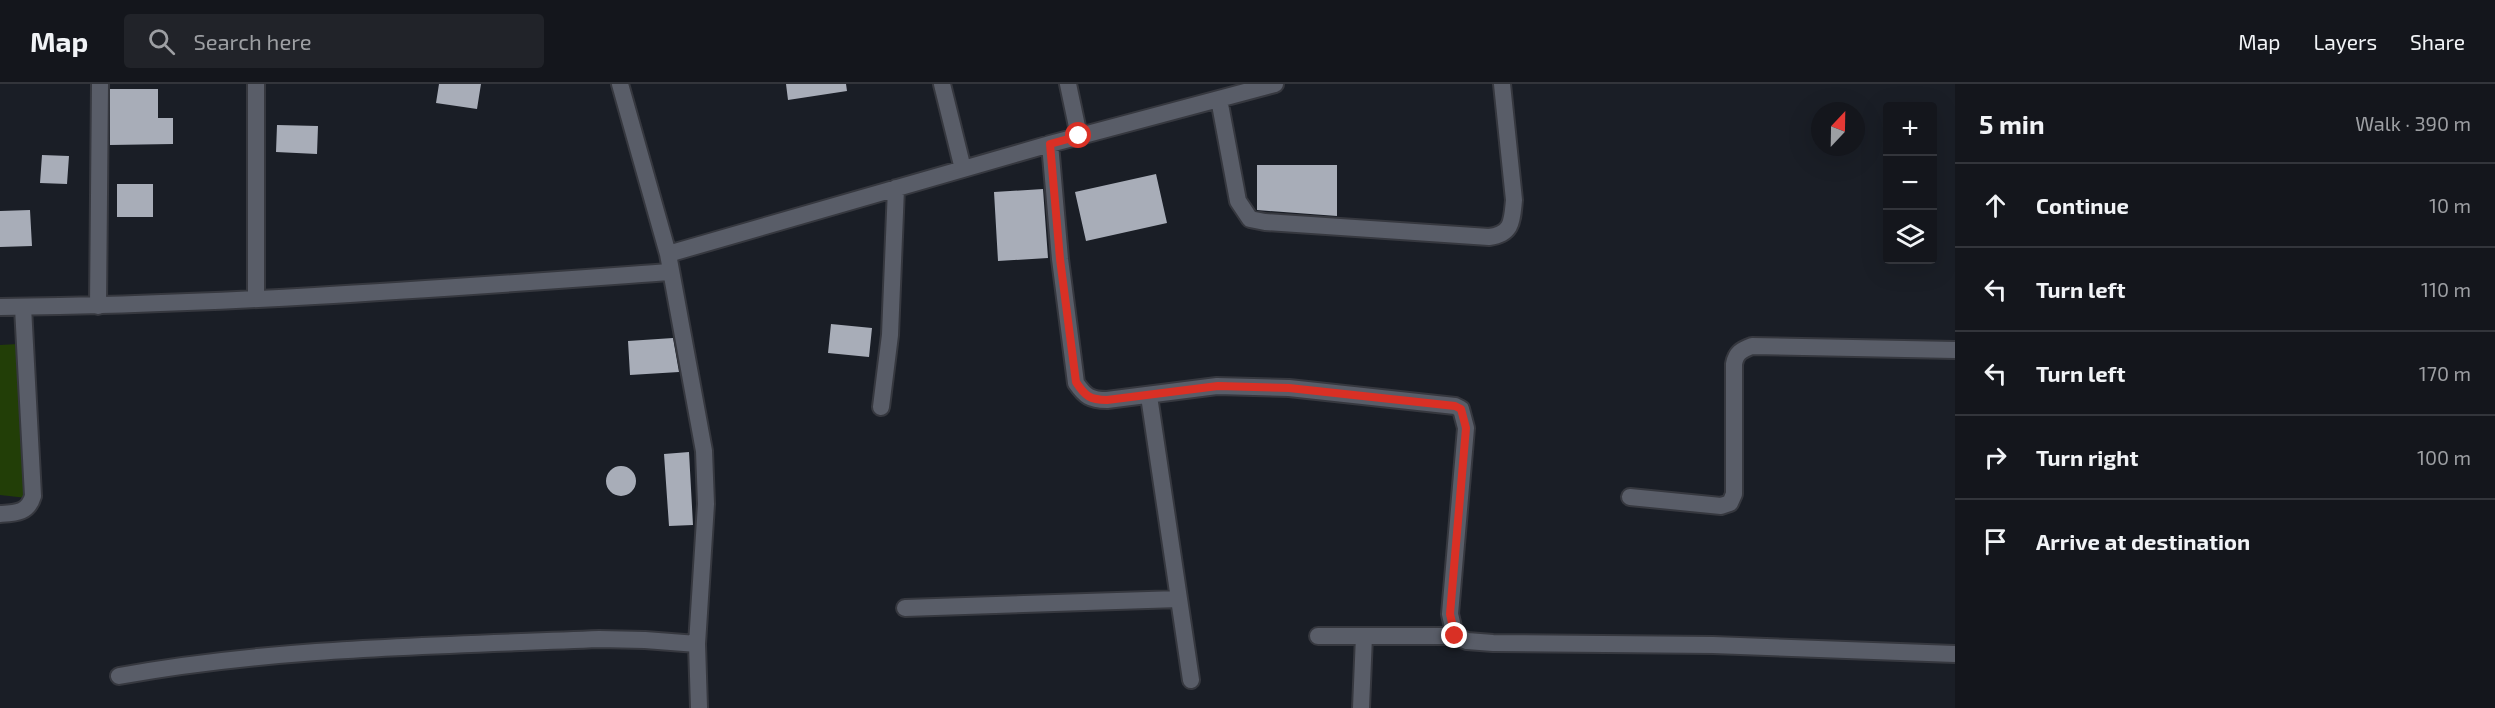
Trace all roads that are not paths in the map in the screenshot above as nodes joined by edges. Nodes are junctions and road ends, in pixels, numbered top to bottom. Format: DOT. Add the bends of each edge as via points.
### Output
graph roads {
  1 [pos="100,84"];
  2 [pos="256,84"];
  3 [pos="620,84"];
  4 [pos="942,84"];
  5 [pos="1068,84"];
  6 [pos="1275,84"];
  7 [pos="1502,84"];
  8 [pos="1219,99"];
  9 [pos="1079,136"];
  10 [pos="1050,144"];
  11 [pos="963,169"];
  12 [pos="896,188"];
  13 [pos="668,254"];
  14 [pos="670,272"];
  15 [pos="256,298"];
  16 [pos="98,306"];
  17 [pos="0,307"];
  18 [pos="23,307"];
  19 [pos="1955,350"];
  20 [pos="1149,396"];
  21 [pos="881,407"];
  22 [pos="1630,497"];
  23 [pos="0,514"];
  24 [pos="1179,599"];
  25 [pos="905,608"];
  26 [pos="1318,636"];
  27 [pos="1364,636"];
  28 [pos="1455,636"];
  29 [pos="697,644"];
  30 [pos="1955,654"];
  31 [pos="119,676"];
  32 [pos="1191,680"];
  33 [pos="699,708"];
  34 [pos="1361,708"];
  1 -- 16 [label="street"];
  2 -- 15 [label="street"];
  3 -- 13 [label="street"];
  4 -- 11 [label="street"];
  5 -- 9 [label="street"];
  6 -- 8 [label="street"];
  7 -- 8 [label="street" via="1514,200 1507,230 1489,237 1250,219 1238,201"];
  8 -- 9 [label="street"];
  9 -- 10 [label="street"];
  10 -- 11 [label="street"];
  10 -- 20 [label="street" via="1076,382 1086,397 1094,400"];
  11 -- 12 [label="street"];
  12 -- 13 [label="street"];
  12 -- 21 [label="street" via="890,335"];
  13 -- 14 [label="street"];
  14 -- 15 [label="street"];
  14 -- 29 [label="street" via="705,461"];
  15 -- 16 [label="street"];
  16 -- 18 [label="street"];
  17 -- 18 [label="street"];
  18 -- 23 [label="street" via="33,496 27,509"];
  19 -- 22 [label="street" via="1752,346 1742,350 1734,364 1734,494 1730,503 1721,506"];
  20 -- 24 [label="street"];
  20 -- 28 [label="street" via="1218,386 1289,388 1461,409 1466,428 1450,614"];
  24 -- 25 [label="street"];
  24 -- 32 [label="street"];
  26 -- 27 [label="street"];
  27 -- 28 [label="street"];
  27 -- 34 [label="street"];
  28 -- 30 [label="street" via="1493,643 1713,645"];
  29 -- 31 [label="street" via="599,639 326,650 237,658"];
  29 -- 33 [label="street"];
}
